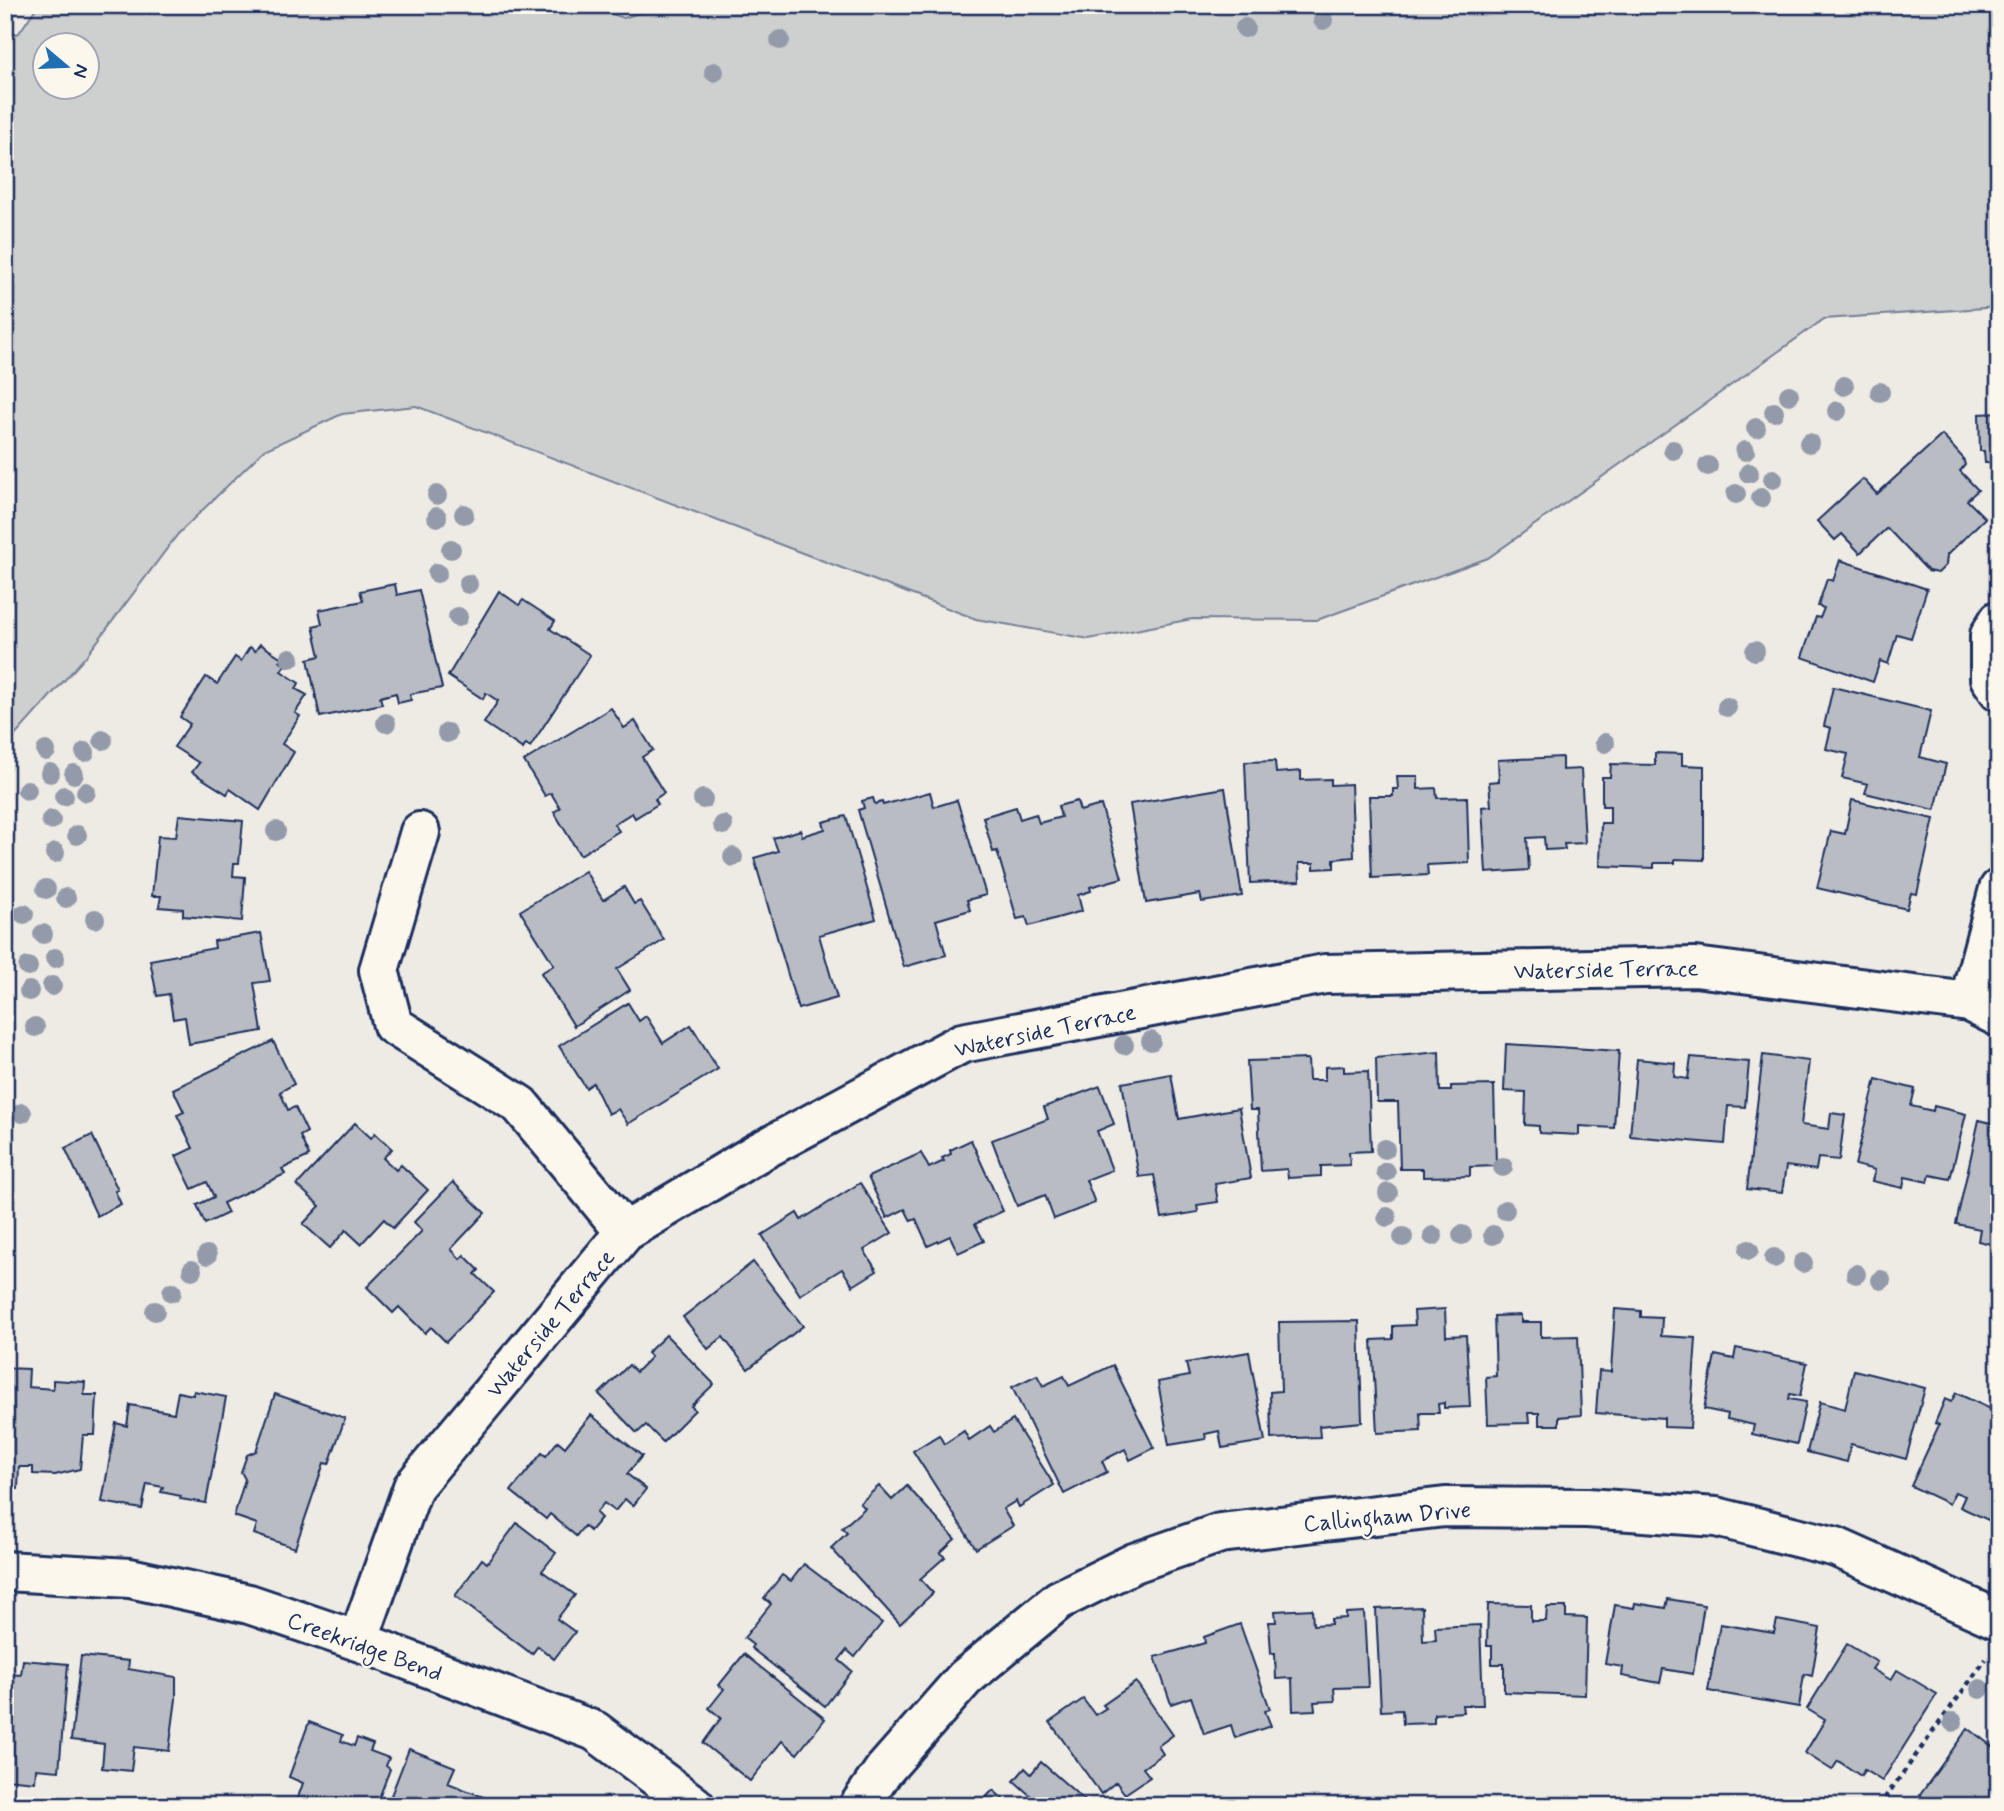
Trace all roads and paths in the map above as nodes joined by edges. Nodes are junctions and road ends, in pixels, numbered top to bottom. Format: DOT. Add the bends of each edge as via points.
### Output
graph roads {
  1 [pos="1999,620"];
  2 [pos="1999,691"];
  3 [pos="420,832"];
  4 [pos="1999,889"];
  5 [pos="1984,1010"];
  6 [pos="625,1232"];
  7 [pos="5,1571"];
  8 [pos="1999,1620"];
  9 [pos="358,1641"];
  10 [pos="1986,1660"];
  11 [pos="695,1806"];
  12 [pos="859,1806"];
  13 [pos="1879,1806"];
  1 -- 2 [label="street" via="1990,635 1990,678"];
  3 -- 6 [label="street" via="379,970 393,1025 520,1105"];
  4 -- 5 [label="street"];
  5 -- 6 [label="street, Waterside Terrace" via="1695,967 1325,974 962,1043 757,1153"];
  6 -- 9 [label="street, Waterside Terrace" via="413,1487"];
  7 -- 9 [label="street, Creekridge Bend" via="130,1578 249,1604"];
  8 -- 12 [label="street, Callingham Drive" via="1836,1548 1716,1517 1587,1507 1445,1507 1220,1533 1134,1563 1059,1600 965,1678 884,1770"];
  9 -- 11 [label="street, Creekridge Bend" via="595,1731"];
  10 -- 13 [label="path"];
}
